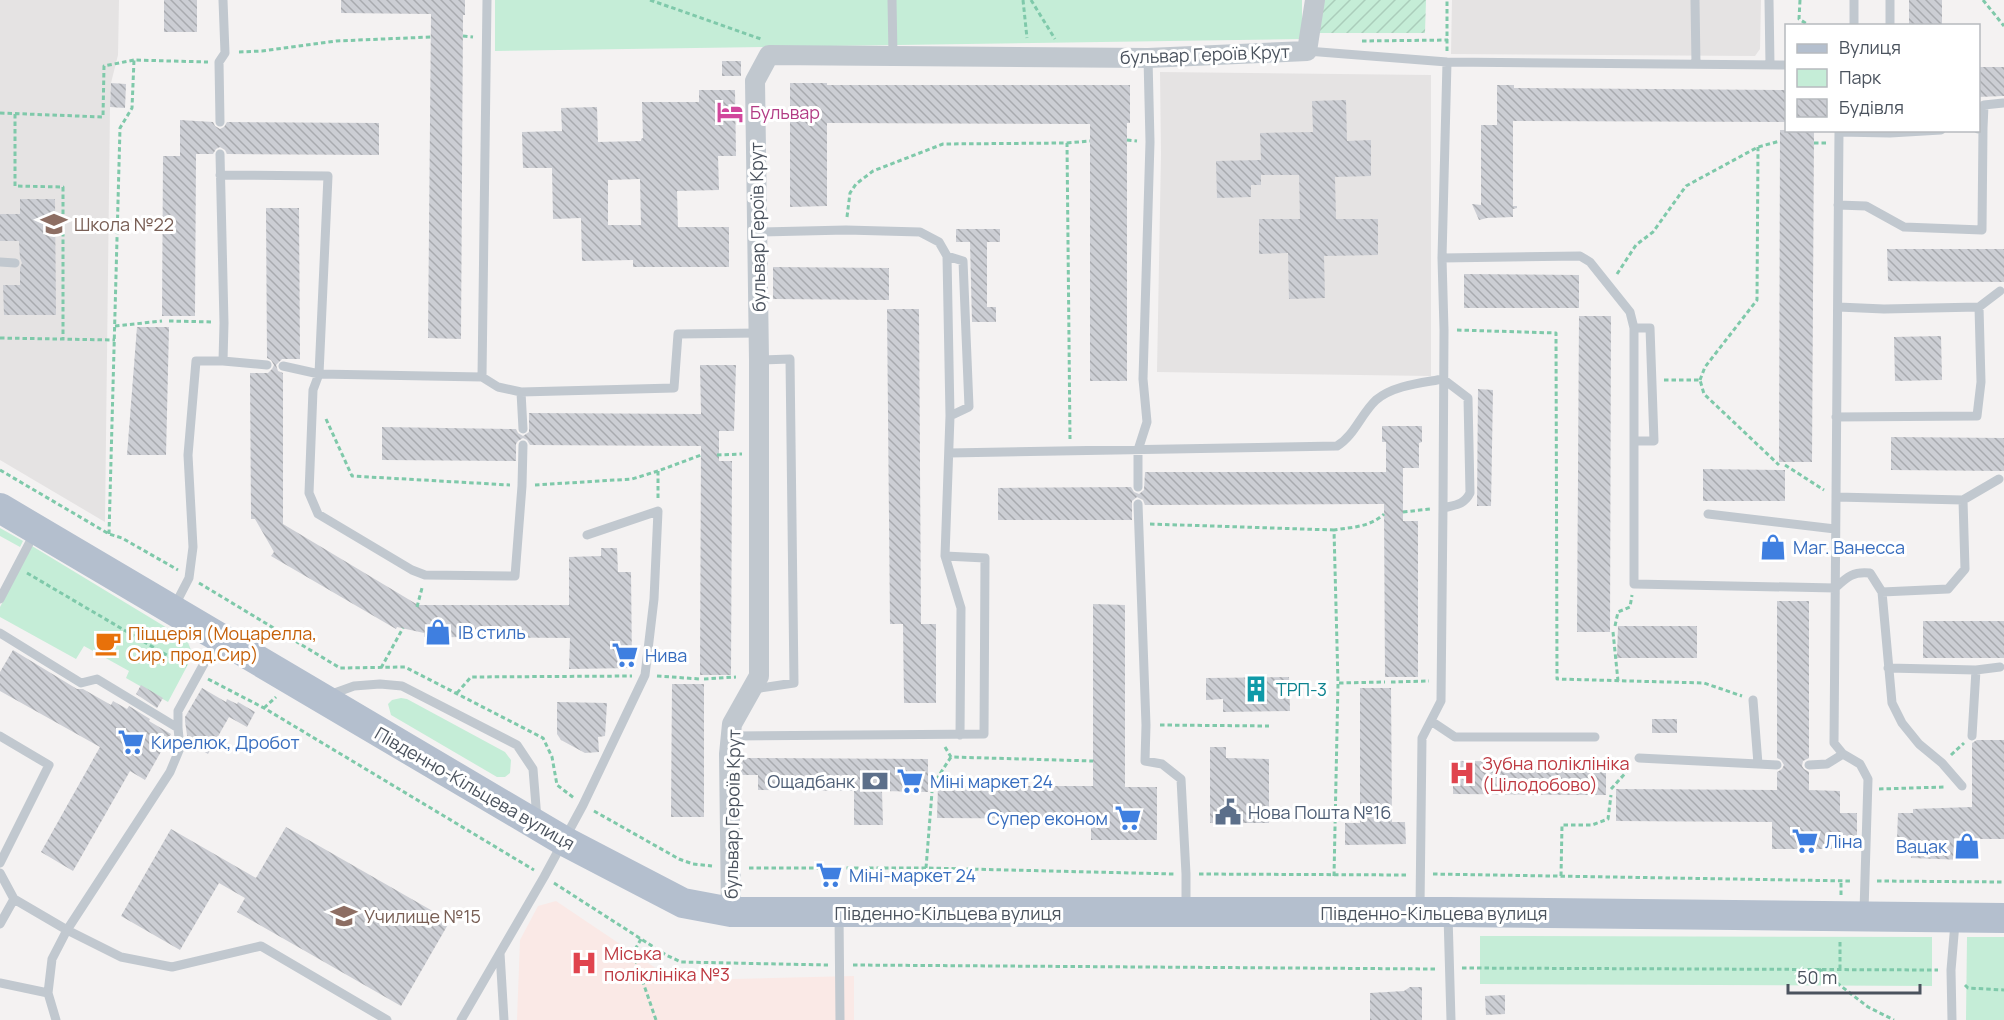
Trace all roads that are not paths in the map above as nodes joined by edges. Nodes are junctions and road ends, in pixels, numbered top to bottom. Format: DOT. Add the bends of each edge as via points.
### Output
graph roads {
  1 [pos="224,0"];
  2 [pos="487,0"];
  3 [pos="892,0"];
  4 [pos="1314,0"];
  5 [pos="1695,0"];
  6 [pos="1769,0"];
  7 [pos="1854,0"];
  8 [pos="1890,0"];
  9 [pos="1854,24"];
  10 [pos="1890,24"];
  11 [pos="1307,51"];
  12 [pos="893,55"];
  13 [pos="1148,58"];
  14 [pos="1447,62"];
  15 [pos="1696,64"];
  16 [pos="1770,65"];
  17 [pos="1785,65"];
  18 [pos="2003,103"];
  19 [pos="220,122"];
  20 [pos="1981,128"];
  21 [pos="1839,132"];
  22 [pos="220,154"];
  23 [pos="220,175"];
  24 [pos="1838,205"];
  25 [pos="757,232"];
  26 [pos="947,256"];
  27 [pos="1442,258"];
  28 [pos="0,262"];
  29 [pos="15,263"];
  30 [pos="2000,291"];
  31 [pos="1838,307"];
  32 [pos="1979,307"];
  33 [pos="1634,328"];
  34 [pos="758,333"];
  35 [pos="759,360"];
  36 [pos="223,362"];
  37 [pos="267,365"];
  38 [pos="283,366"];
  39 [pos="319,374"];
  40 [pos="482,377"];
  41 [pos="1443,379"];
  42 [pos="521,392"];
  43 [pos="950,416"];
  44 [pos="1836,417"];
  45 [pos="523,429"];
  46 [pos="1635,441"];
  47 [pos="523,445"];
  48 [pos="1138,450"];
  49 [pos="949,453"];
  50 [pos="1999,479"];
  51 [pos="1138,488"];
  52 [pos="1836,497"];
  53 [pos="1963,500"];
  54 [pos="1138,504"];
  55 [pos="0,508"];
  56 [pos="1443,508"];
  57 [pos="1708,514"];
  58 [pos="37,529"];
  59 [pos="1835,529"];
  60 [pos="587,535"];
  61 [pos="945,556"];
  62 [pos="1835,588"];
  63 [pos="1882,592"];
  64 [pos="0,599"];
  65 [pos="172,610"];
  66 [pos="0,633"];
  67 [pos="219,638"];
  68 [pos="1888,668"];
  69 [pos="2000,668"];
  70 [pos="1976,670"];
  71 [pos="755,683"];
  72 [pos="322,698"];
  73 [pos="1753,700"];
  74 [pos="1431,721"];
  75 [pos="178,728"];
  76 [pos="960,735"];
  77 [pos="0,736"];
  78 [pos="731,736"];
  79 [pos="1972,736"];
  80 [pos="1595,737"];
  81 [pos="1843,754"];
  82 [pos="1640,758"];
  83 [pos="1758,764"];
  84 [pos="1777,765"];
  85 [pos="1809,765"];
  86 [pos="1962,786"];
  87 [pos="537,825"];
  88 [pos="564,841"];
  89 [pos="0,863"];
  90 [pos="0,873"];
  91 [pos="14,899"];
  92 [pos="731,912"];
  93 [pos="1186,912"];
  94 [pos="1434,912"];
  95 [pos="839,913"];
  96 [pos="1864,917"];
  97 [pos="1955,917"];
  98 [pos="2004,918"];
  99 [pos="0,924"];
  100 [pos="67,930"];
  101 [pos="500,953"];
  102 [pos="0,983"];
  103 [pos="48,993"];
  104 [pos="56,1020"];
  105 [pos="387,1020"];
  106 [pos="461,1020"];
  107 [pos="504,1020"];
  108 [pos="840,1020"];
  109 [pos="1451,1020"];
  110 [pos="1952,1020"];
  1 -- 19 [label="lane"];
  2 -- 40 [label="lane"];
  3 -- 12 [label="lane"];
  4 -- 11 [label="street, бульвар Героїв Крут"];
  5 -- 15 [label="lane"];
  6 -- 16 [label="lane"];
  7 -- 9 [label="lane"];
  8 -- 10 [label="lane"];
  11 -- 13 [label="street, бульвар Героїв Крут"];
  11 -- 14 [label="lane"];
  12 -- 13 [label="street, бульвар Героїв Крут"];
  12 -- 25 [label="street, бульвар Героїв Крут" via="769,55 756,81"];
  13 -- 48 [label="lane" via="1150,142 1143,380 1148,422"];
  14 -- 15 [label="lane"];
  14 -- 27 [label="lane"];
  15 -- 16 [label="lane"];
  16 -- 17 [label="lane"];
  18 -- 20 [label="lane" via="1984,105"];
  20 -- 24 [label="lane" via="1982,230 1904,227 1866,206"];
  21 -- 24 [label="lane"];
  22 -- 23 [label="lane"];
  23 -- 36 [label="lane"];
  23 -- 39 [label="lane" via="328,176"];
  24 -- 31 [label="lane"];
  25 -- 26 [label="lane" via="920,232 939,242"];
  25 -- 34 [label="street, бульвар Героїв Крут"];
  26 -- 43 [label="lane"];
  26 -- 43 [label="lane" via="963,261 969,406"];
  27 -- 33 [label="lane" via="1580,256 1610,285 1630,312"];
  27 -- 41 [label="lane"];
  28 -- 29 [label="lane"];
  30 -- 32 [label="lane"];
  31 -- 32 [label="lane"];
  31 -- 44 [label="lane"];
  32 -- 44 [label="lane" via="1981,382 1977,416"];
  33 -- 46 [label="lane"];
  33 -- 46 [label="lane" via="1650,328 1654,441"];
  34 -- 35 [label="street, бульвар Героїв Крут"];
  34 -- 42 [label="lane" via="678,334 674,388"];
  35 -- 71 [label="street, бульвар Героїв Крут"];
  35 -- 71 [label="lane" via="790,359 794,683"];
  36 -- 37 [label="lane"];
  36 -- 65 [label="lane" via="196,361 188,455 193,547 189,578"];
  38 -- 39 [label="lane"];
  39 -- 40 [label="lane"];
  39 -- 47 [label="lane" via="313,390 309,493 318,514 412,570 425,574 515,576"];
  40 -- 42 [label="lane" via="498,387"];
  41 -- 48 [label="lane" via="1397,388 1377,400 1345,441 1336,446"];
  41 -- 56 [label="lane"];
  41 -- 56 [label="lane" via="1468,398 1470,493 1461,504"];
  42 -- 45 [label="lane"];
  43 -- 49 [label="lane"];
  44 -- 52 [label="lane"];
  46 -- 62 [label="lane" via="1634,584"];
  48 -- 49 [label="lane"];
  48 -- 51 [label="lane"];
  49 -- 61 [label="lane"];
  50 -- 53 [label="lane"];
  52 -- 53 [label="lane"];
  52 -- 59 [label="lane"];
  53 -- 63 [label="lane" via="1965,569 1948,589"];
  54 -- 93 [label="lane" via="1145,761 1162,764 1180,778"];
  55 -- 58 [label="main road, Південно-Кільцева вулиця"];
  56 -- 74 [label="lane" via="1441,702"];
  57 -- 59 [label="lane"];
  58 -- 64 [label="lane"];
  58 -- 65 [label="main road, Південно-Кільцева вулиця"];
  59 -- 62 [label="lane"];
  60 -- 88 [label="lane" via="658,511 645,675"];
  61 -- 76 [label="lane" via="961,608"];
  61 -- 76 [label="lane" via="985,558 984,734"];
  62 -- 63 [label="lane" via="1849,575 1870,573"];
  62 -- 81 [label="lane" via="1834,743"];
  63 -- 68 [label="lane"];
  65 -- 67 [label="main road, Південно-Кільцева вулиця"];
  66 -- 75 [label="lane" via="81,683 97,679"];
  67 -- 72 [label="main road, Південно-Кільцева вулиця"];
  67 -- 75 [label="lane" via="178,711"];
  68 -- 70 [label="lane"];
  68 -- 86 [label="lane" via="1892,703 1902,723"];
  69 -- 70 [label="lane"];
  70 -- 79 [label="lane"];
  71 -- 78 [label="street, бульвар Героїв Крут" via="732,724"];
  72 -- 87 [label="main road, Південно-Кільцева вулиця"];
  72 -- 87 [label="lane" via="354,686 402,686 517,745 533,770"];
  73 -- 83 [label="lane"];
  74 -- 80 [label="lane" via="1455,737"];
  74 -- 94 [label="lane" via="1422,738 1421,874"];
  75 -- 100 [label="lane" via="180,748 170,772"];
  76 -- 78 [label="lane"];
  77 -- 89 [label="lane" via="49,765"];
  78 -- 92 [label="street, бульвар Героїв Крут"];
  81 -- 85 [label="lane" via="1827,764"];
  81 -- 96 [label="lane" via="1860,764 1869,779"];
  82 -- 83 [label="lane"];
  83 -- 84 [label="lane"];
  87 -- 88 [label="main road, Південно-Кільцева вулиця"];
  88 -- 92 [label="main road, Південно-Кільцева вулиця" via="683,903"];
  88 -- 101 [label="lane"];
  90 -- 91 [label="lane"];
  91 -- 99 [label="lane"];
  91 -- 100 [label="lane"];
  92 -- 95 [label="main road, Південно-Кільцева вулиця"];
  93 -- 94 [label="main road, Південно-Кільцева вулиця"];
  93 -- 95 [label="main road, Південно-Кільцева вулиця"];
  94 -- 96 [label="main road, Південно-Кільцева вулиця"];
  94 -- 109 [label="lane"];
  95 -- 108 [label="lane"];
  96 -- 97 [label="main road, Південно-Кільцева вулиця"];
  97 -- 98 [label="main road, Південно-Кільцева вулиця"];
  97 -- 110 [label="lane"];
  100 -- 103 [label="lane" via="52,959"];
  100 -- 105 [label="lane" via="121,957 172,967 261,946"];
  101 -- 106 [label="lane"];
  101 -- 107 [label="lane"];
  102 -- 103 [label="lane"];
  103 -- 104 [label="lane"];
}
